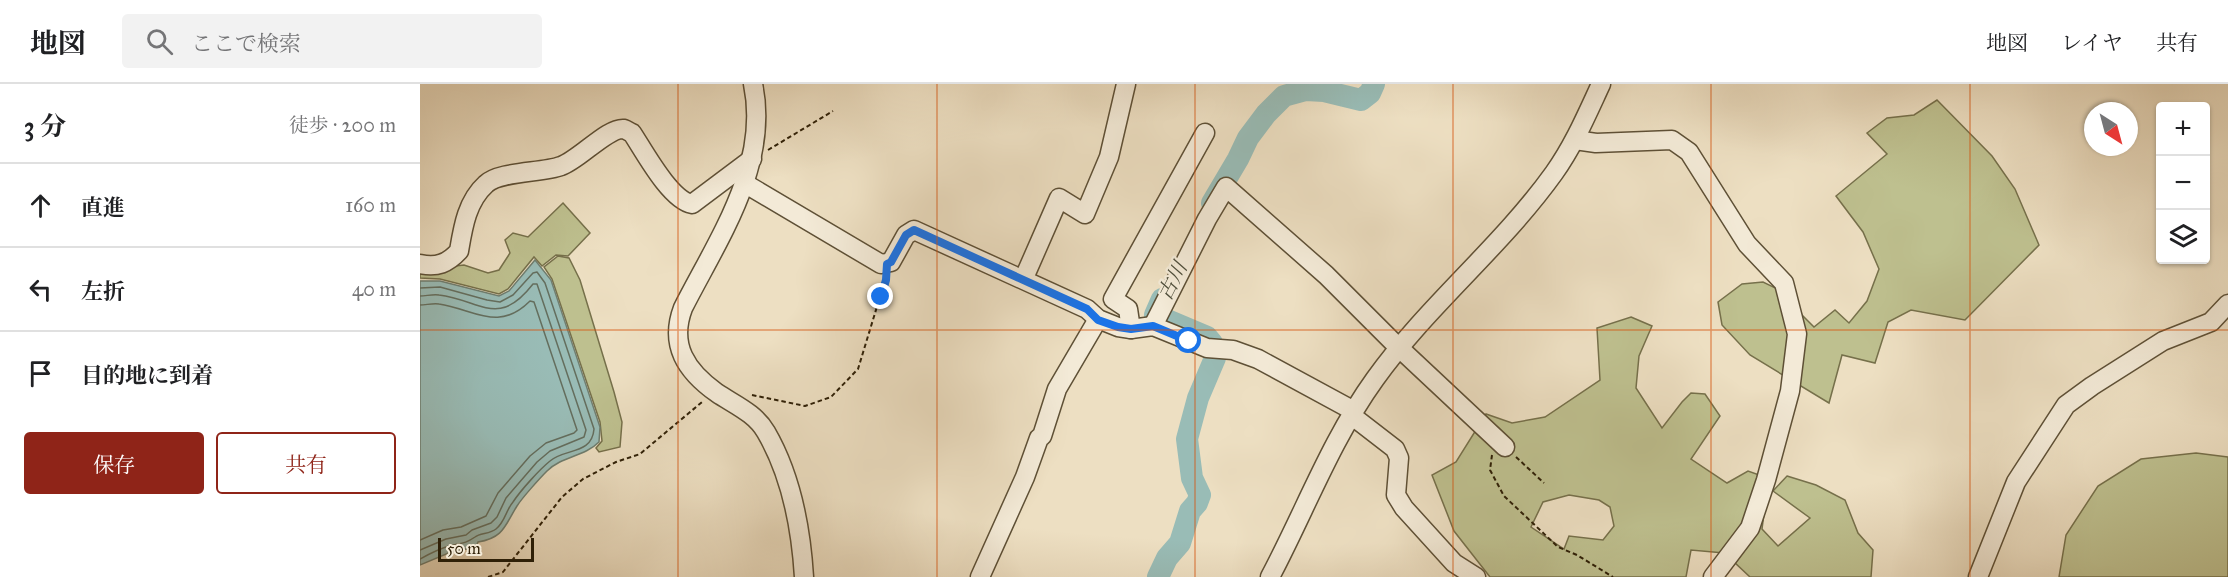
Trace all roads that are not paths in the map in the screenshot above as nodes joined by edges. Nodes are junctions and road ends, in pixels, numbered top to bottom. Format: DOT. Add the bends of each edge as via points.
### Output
graph roads {
  1 [pos="753,84"];
  2 [pos="1126,84"];
  3 [pos="1601,84"];
  4 [pos="1205,133"];
  5 [pos="1575,140"];
  6 [pos="752,159"];
  7 [pos="744,183"];
  8 [pos="420,264"];
  9 [pos="1024,278"];
  10 [pos="2228,304"];
  11 [pos="1157,319"];
  12 [pos="1098,320"];
  13 [pos="1131,329"];
  14 [pos="1400,348"];
  15 [pos="1353,413"];
  16 [pos="1502,445"];
  17 [pos="804,577"];
  18 [pos="980,577"];
  19 [pos="1270,577"];
  20 [pos="1476,577"];
  21 [pos="1713,577"];
  22 [pos="1978,577"];
  1 -- 6 [label="street" via="757,113"];
  2 -- 9 [label="street" via="1109,157 1084,214 1059,198"];
  3 -- 5 [label="street"];
  4 -- 13 [label="street" via="1113,299 1128,309"];
  5 -- 14 [label="street" via="1539,194"];
  5 -- 21 [label="street" via="1672,140 1689,152 1747,244 1784,283 1797,334 1790,391 1750,528"];
  6 -- 7 [label="street"];
  6 -- 8 [label="street" via="693,204 687,203 667,184 632,133 623,129 612,132 561,167 492,179 477,194 464,220 459,251 443,264"];
  7 -- 9 [label="street" via="881,264 891,262 906,235 914,230"];
  7 -- 17 [label="street" via="677,324 678,346 699,378 755,417 765,430 794,504"];
  9 -- 12 [label="street" via="1087,309"];
  10 -- 22 [label="street" via="2211,322 2163,341 2066,405 2016,482"];
  11 -- 13 [label="street"];
  11 -- 14 [label="street" via="1226,187 1326,275"];
  11 -- 15 [label="street" via="1213,349 1233,350 1258,359"];
  12 -- 13 [label="street"];
  12 -- 18 [label="street" via="1058,389 1025,477"];
  14 -- 15 [label="street"];
  14 -- 16 [label="street"];
  15 -- 19 [label="street"];
  15 -- 20 [label="street" via="1395,449 1399,458 1396,495 1404,508 1454,563"];
}
